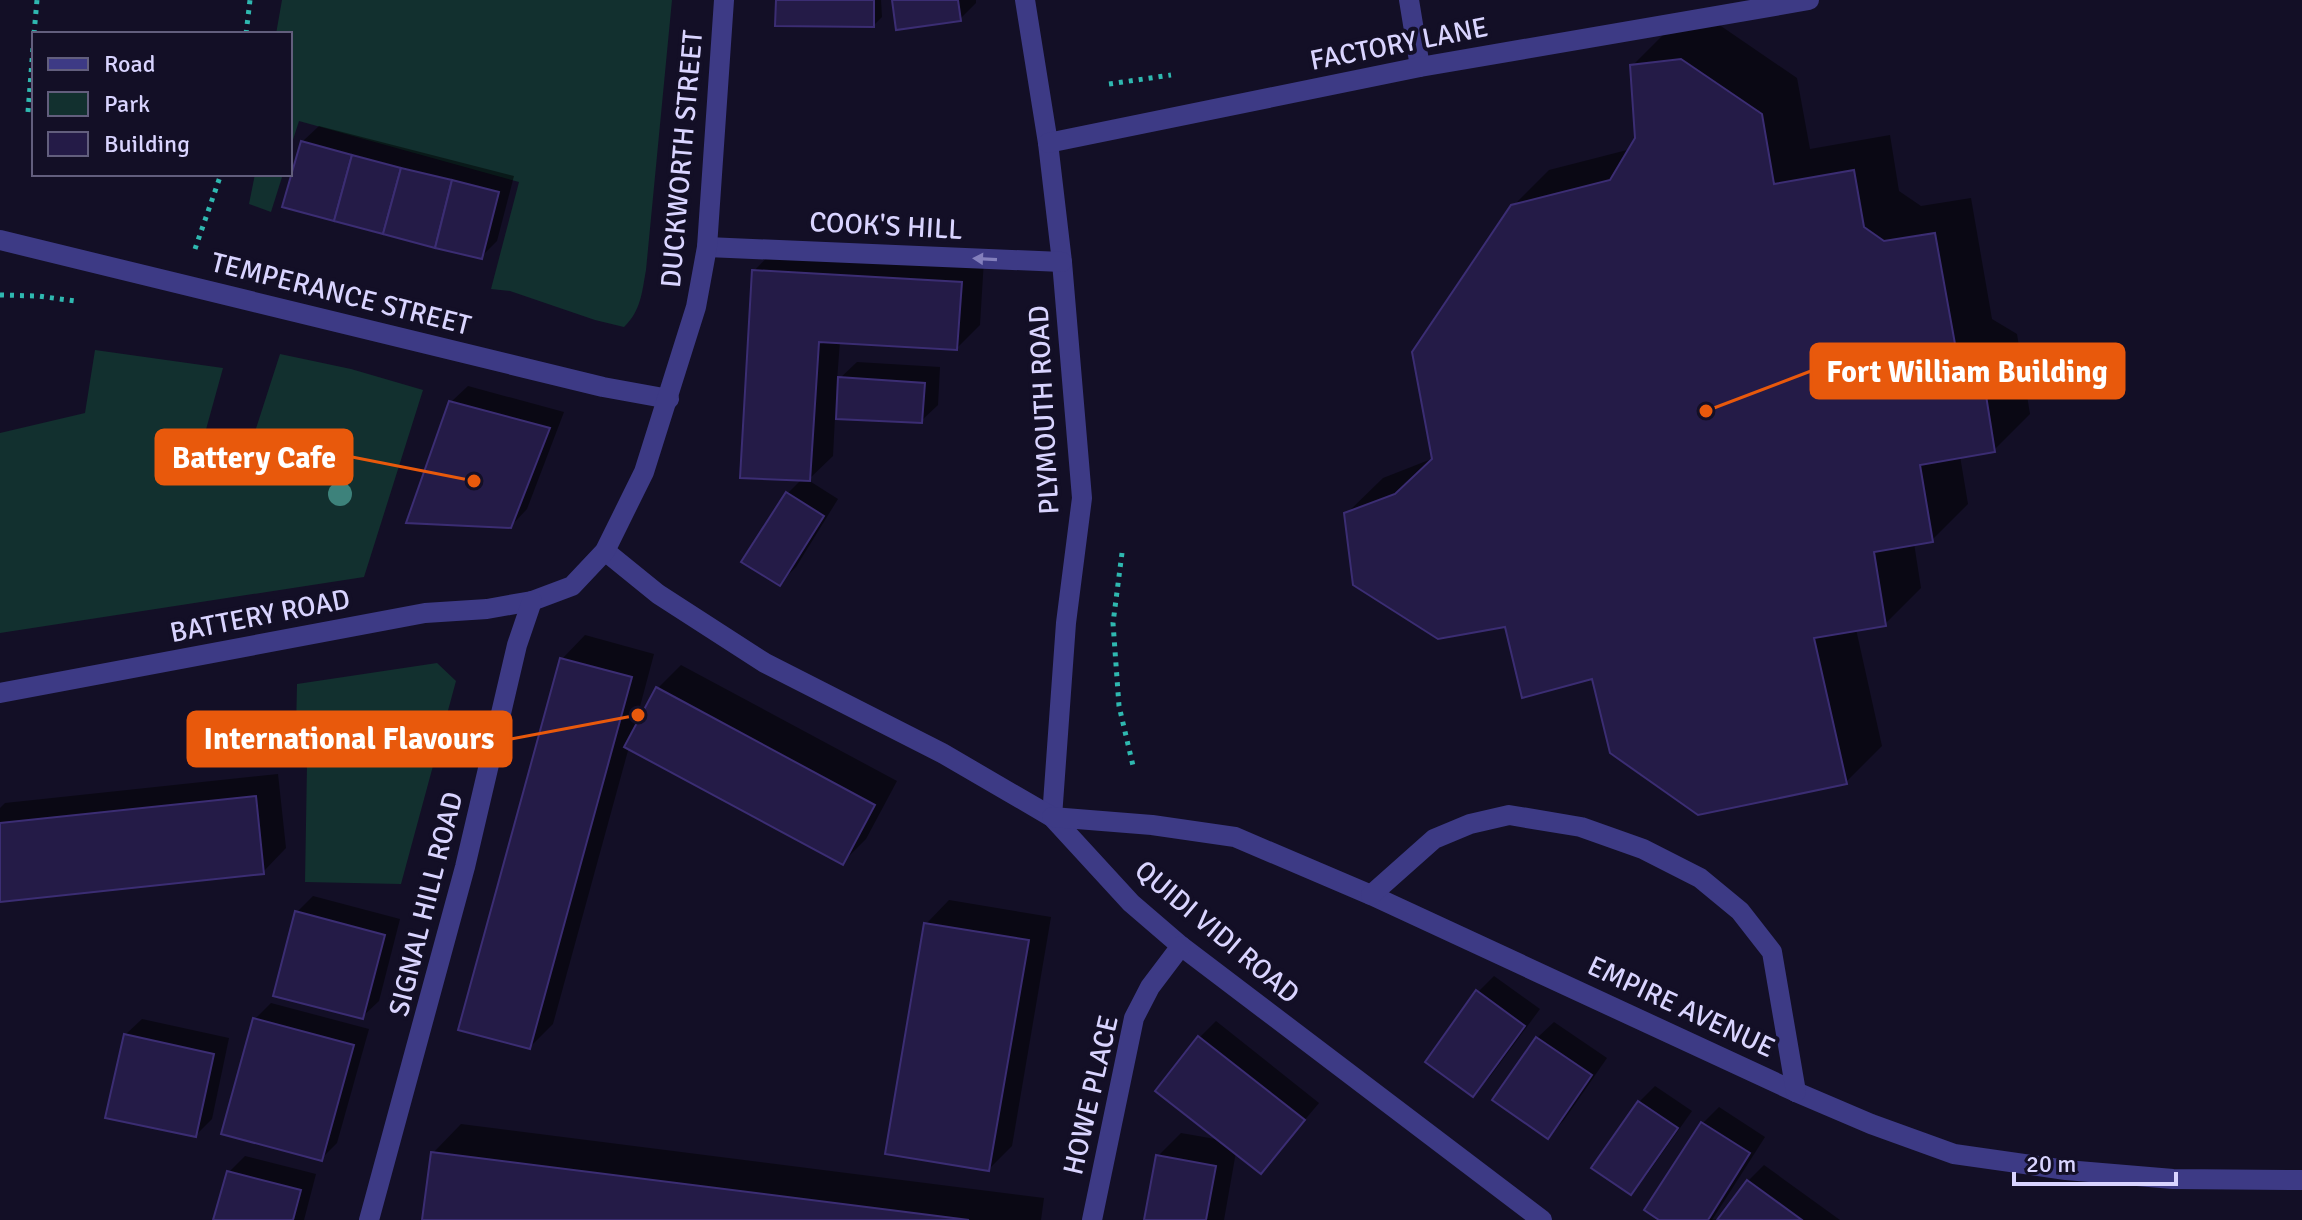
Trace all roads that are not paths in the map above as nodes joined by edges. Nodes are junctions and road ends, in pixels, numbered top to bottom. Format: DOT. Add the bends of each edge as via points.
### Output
graph roads {
  1 [pos="724,0"];
  2 [pos="1025,0"];
  3 [pos="1409,0"];
  4 [pos="1809,0"];
  5 [pos="1420,67"];
  6 [pos="1048,143"];
  7 [pos="0,240"];
  8 [pos="707,247"];
  9 [pos="1062,262"];
  10 [pos="669,399"];
  11 [pos="605,551"];
  12 [pos="532,601"];
  13 [pos="0,693"];
  14 [pos="1052,817"];
  15 [pos="1371,895"];
  16 [pos="1181,946"];
  17 [pos="1796,1092"];
  18 [pos="2302,1180"];
  19 [pos="369,1220"];
  20 [pos="1092,1220"];
  21 [pos="1542,1220"];
  1 -- 8 [label="street, DUCKWORTH STREET"];
  2 -- 6 [label="street, PLYMOUTH ROAD"];
  3 -- 5 [label="street"];
  4 -- 5 [label="street, FACTORY LANE"];
  5 -- 6 [label="street, FACTORY LANE"];
  6 -- 9 [label="street, PLYMOUTH ROAD"];
  7 -- 10 [label="street, TEMPERANCE STREET"];
  9 -- 8 [label="street, COOK'S HILL, one-way"];
  8 -- 10 [label="street, DUCKWORTH STREET"];
  9 -- 14 [label="street, PLYMOUTH ROAD" via="1082,498 1066,623"];
  10 -- 11 [label="street, DUCKWORTH STREET" via="644,472"];
  11 -- 12 [label="street, DUCKWORTH STREET" via="572,586"];
  11 -- 14 [label="street, QUIDI VIDI ROAD" via="658,594 765,663 942,753"];
  12 -- 13 [label="street, BATTERY ROAD" via="425,613"];
  12 -- 19 [label="street, SIGNAL HILL ROAD"];
  14 -- 15 [label="street, EMPIRE AVENUE" via="1235,837"];
  14 -- 16 [label="street, QUIDI VIDI ROAD" via="1131,903"];
  15 -- 17 [label="street, EMPIRE AVENUE"];
  15 -- 17 [label="street" via="1434,839 1509,815 1581,827 1643,849 1700,878 1740,911 1772,952"];
  16 -- 20 [label="street, HOWE PLACE" via="1134,1018"];
  16 -- 21 [label="street, QUIDI VIDI ROAD"];
  17 -- 18 [label="street, EMPIRE AVENUE" via="1954,1154 2173,1179"];
}
